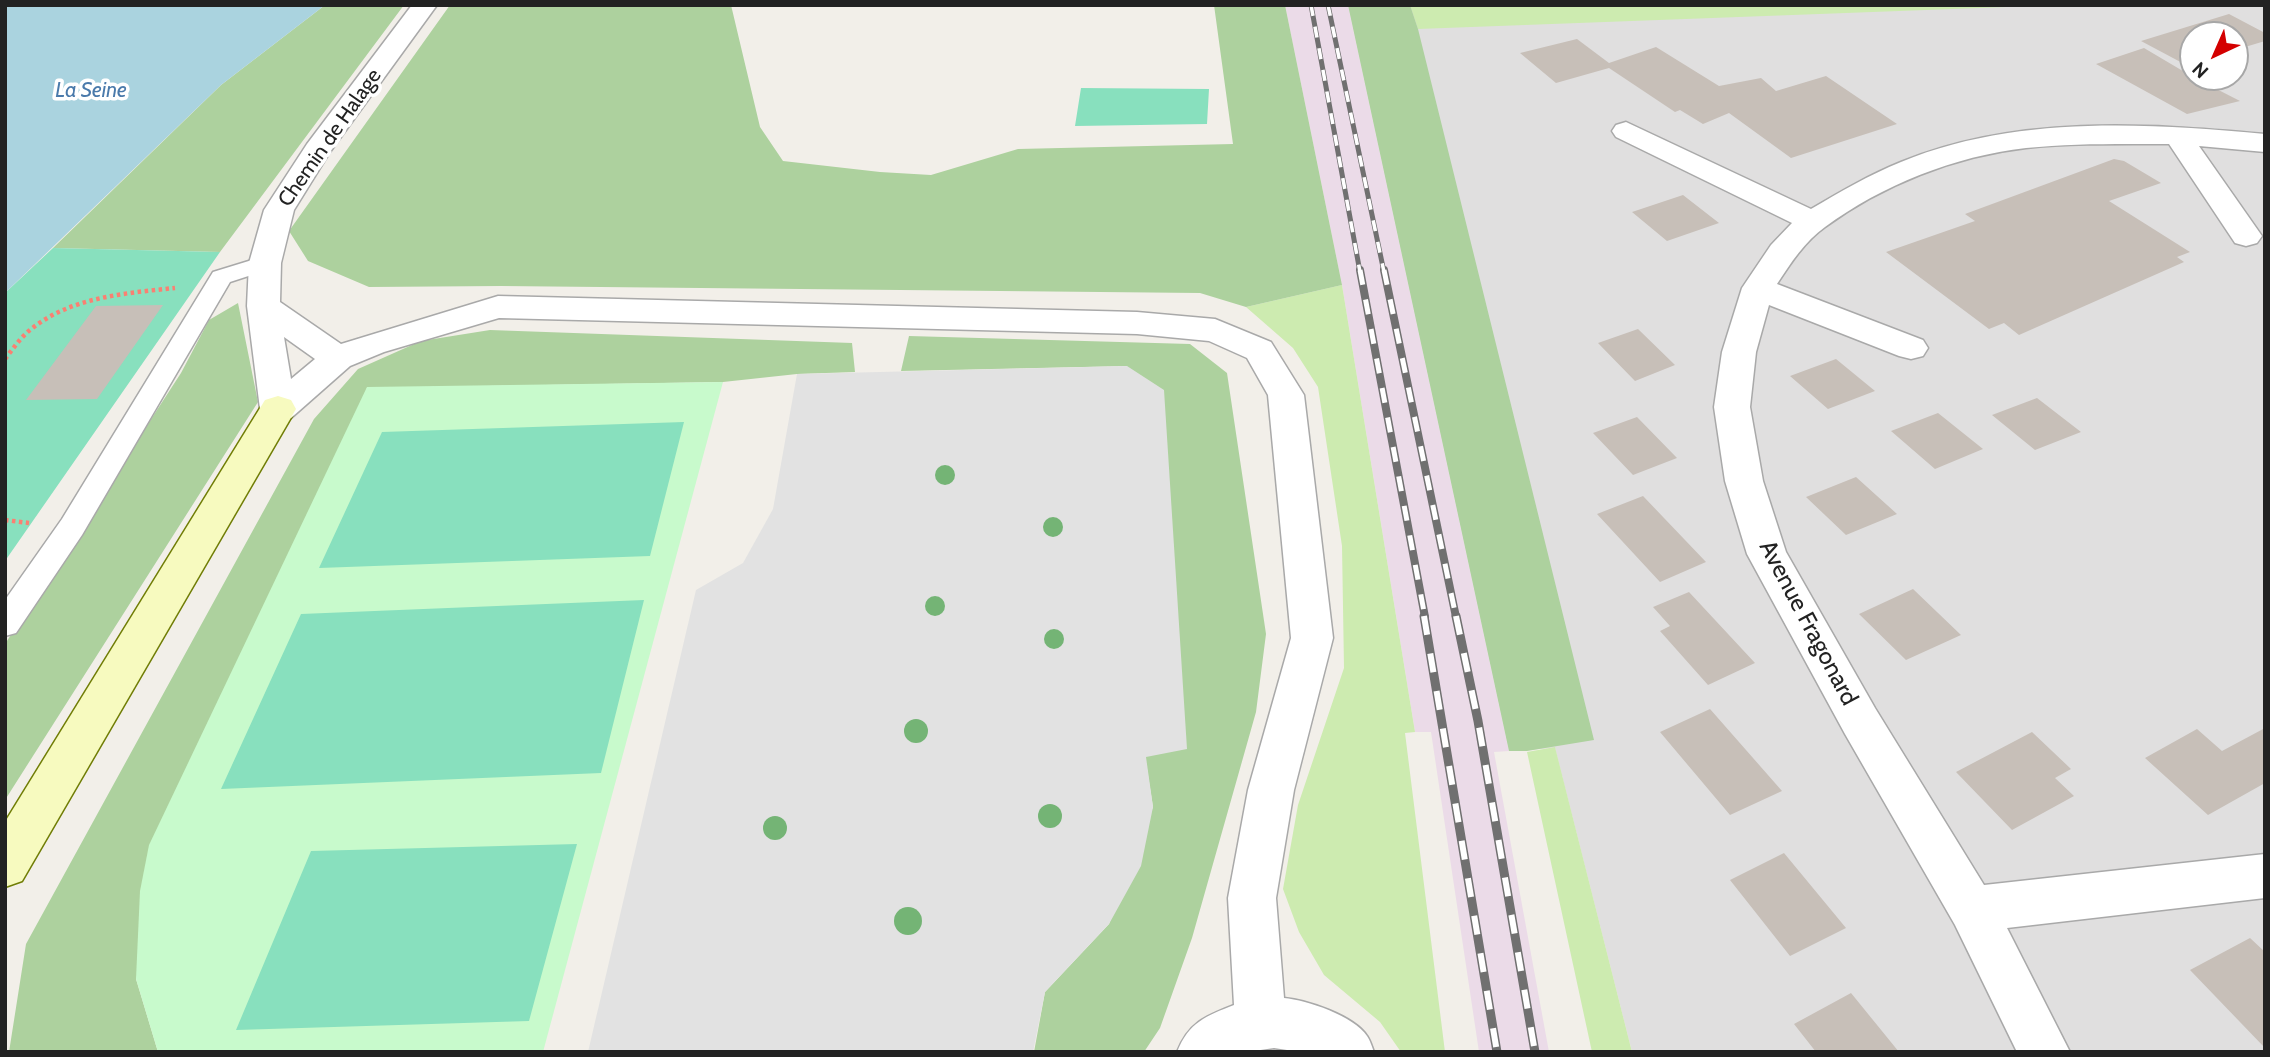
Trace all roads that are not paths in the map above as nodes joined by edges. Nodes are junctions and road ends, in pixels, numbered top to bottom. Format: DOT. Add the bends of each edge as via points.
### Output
graph roads {
  1 [pos="425,5"];
  2 [pos="1626,131"];
  3 [pos="2178,135"];
  4 [pos="2265,143"];
  5 [pos="1812,220"];
  6 [pos="2246,236"];
  7 [pos="265,263"];
  8 [pos="1758,288"];
  9 [pos="263,306"];
  10 [pos="1911,348"];
  11 [pos="338,358"];
  12 [pos="278,409"];
  13 [pos="5,624"];
  14 [pos="5,865"];
  15 [pos="2265,876"];
  16 [pos="1972,909"];
  17 [pos="1261,1022"];
  18 [pos="1203,1052"];
  19 [pos="1348,1052"];
  20 [pos="2044,1052"];
  1 -- 7 [label="street, Chemin de Halage" via="317,150 279,210"];
  2 -- 5 [label="street"];
  3 -- 4 [label="street, Avenue Fragonard"];
  3 -- 5 [label="street, Avenue Fragonard" via="2088,135 1968,151 1913,167"];
  3 -- 6 [label="street"];
  5 -- 8 [label="street, Avenue Fragonard"];
  7 -- 9 [label="street, Chemin de Halage"];
  7 -- 13 [label="lane" via="221,277 72,527"];
  8 -- 10 [label="street"];
  8 -- 16 [label="street, Avenue Fragonard" via="1739,352 1732,407 1744,481 1767,554"];
  9 -- 11 [label="street"];
  9 -- 12 [label="street, Chemin de Halage"];
  11 -- 12 [label="street"];
  11 -- 17 [label="street" via="498,307 1137,323 1214,330 1259,351 1286,395 1312,638 1271,790 1252,898"];
  12 -- 14 [label="main road"];
  15 -- 16 [label="street"];
  16 -- 20 [label="street, Avenue Fragonard"];
  17 -- 18 [label="street" via="1233,1030"];
  17 -- 19 [label="street" via="1293,1023 1322,1034"];
}
